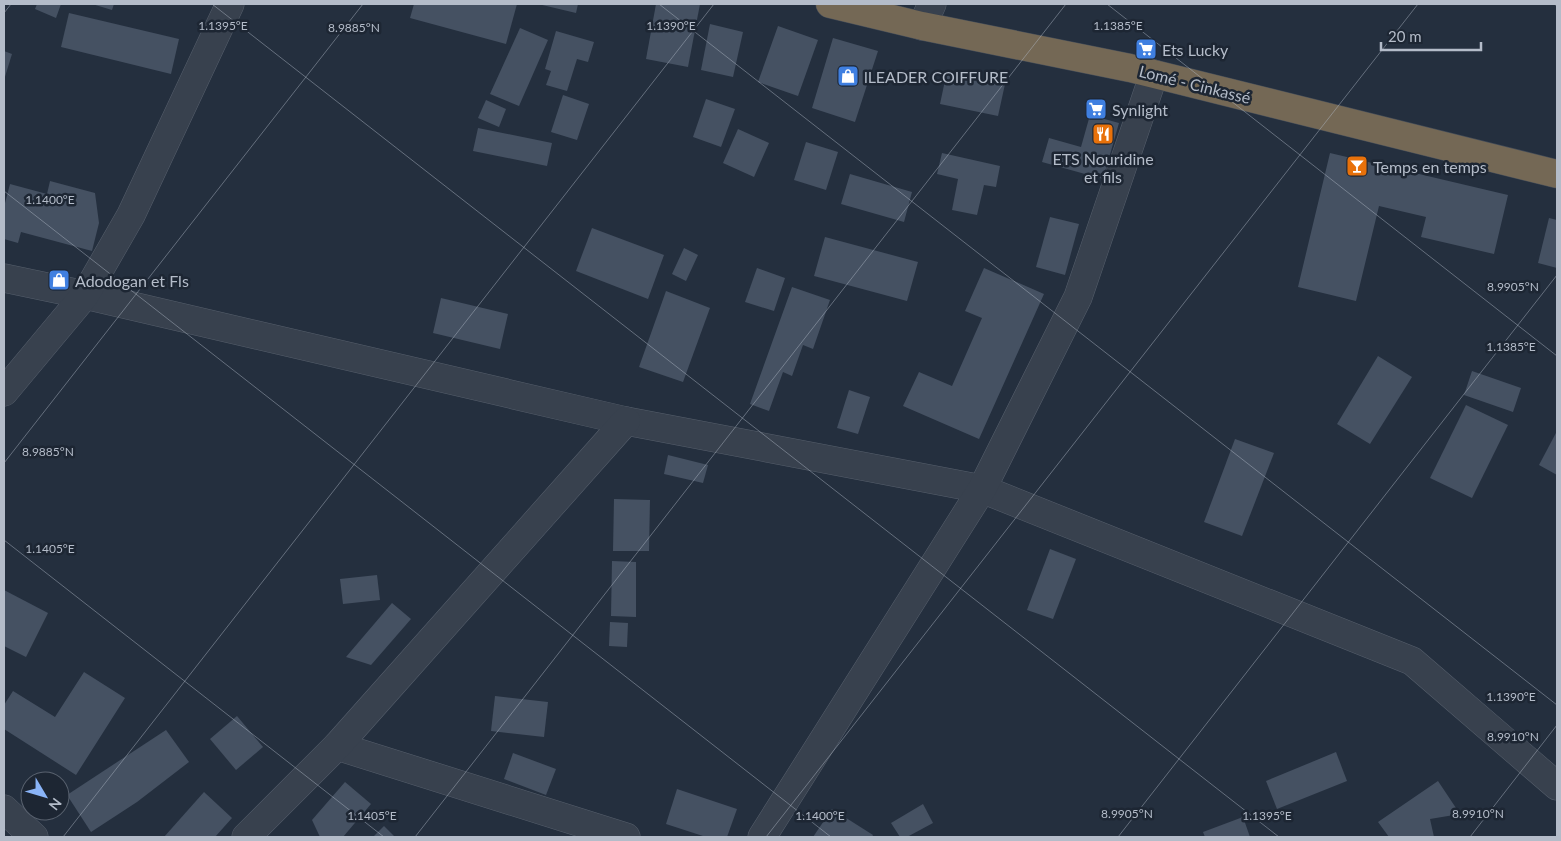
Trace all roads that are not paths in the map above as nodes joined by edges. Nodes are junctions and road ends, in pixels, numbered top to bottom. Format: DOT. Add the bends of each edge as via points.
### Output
graph roads {
  1 [pos="230,4"];
  2 [pos="830,4"];
  3 [pos="927,15"];
  4 [pos="1154,74"];
  5 [pos="1557,174"];
  6 [pos="4,278"];
  7 [pos="85,295"];
  8 [pos="4,392"];
  9 [pos="626,422"];
  10 [pos="982,489"];
  11 [pos="337,746"];
  12 [pos="1557,786"];
  13 [pos="4,809"];
  14 [pos="34,837"];
  15 [pos="246,837"];
  16 [pos="626,837"];
  17 [pos="762,837"];
  1 -- 7 [label="street" via="131,216"];
  2 -- 3 [label="highway, Lomé - Cinkassé"];
  3 -- 4 [label="highway, Lomé - Cinkassé"];
  4 -- 5 [label="highway, Lomé - Cinkassé"];
  4 -- 10 [label="street" via="1078,297"];
  6 -- 7 [label="street"];
  7 -- 8 [label="street"];
  7 -- 9 [label="street"];
  9 -- 10 [label="street"];
  9 -- 11 [label="street"];
  10 -- 12 [label="street" via="1412,661"];
  10 -- 17 [label="street"];
  11 -- 15 [label="street"];
  11 -- 16 [label="street"];
  13 -- 14 [label="street"];
}
